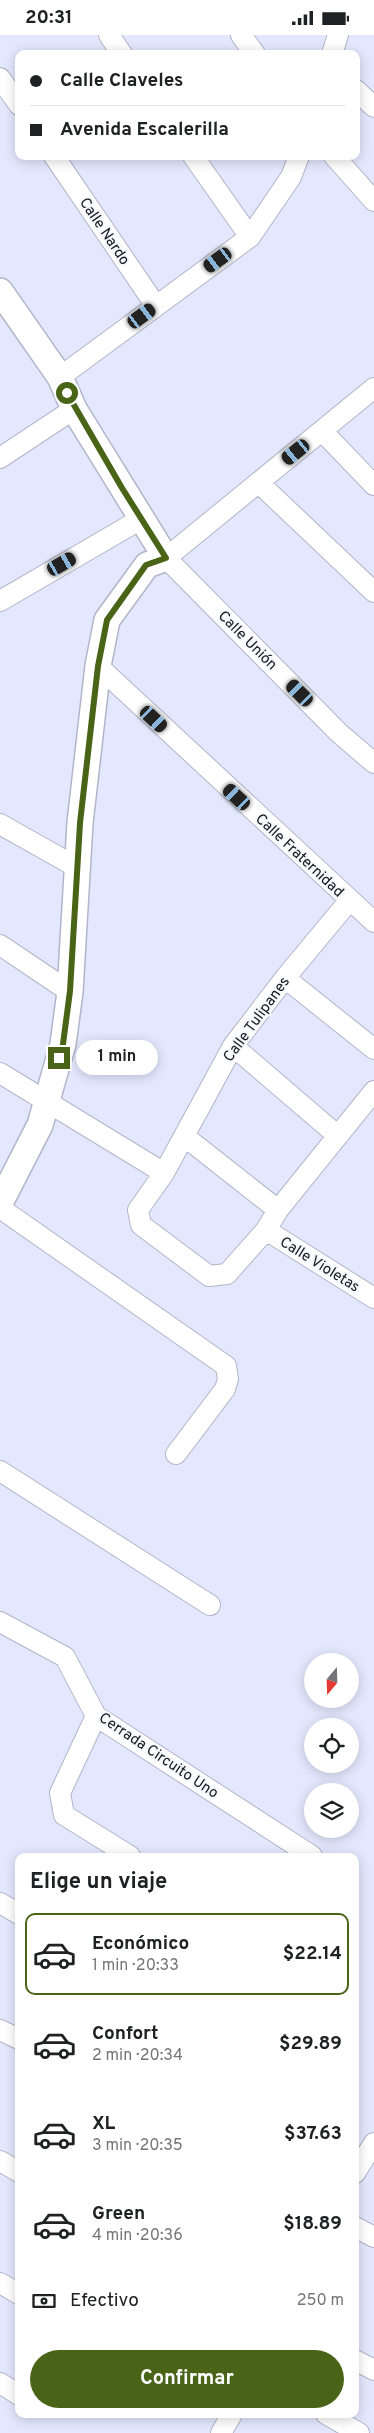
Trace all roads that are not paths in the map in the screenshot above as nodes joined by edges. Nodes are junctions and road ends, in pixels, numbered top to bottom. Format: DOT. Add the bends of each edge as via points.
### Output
graph roads {
  1 [pos="109,35"];
  2 [pos="241,35"];
  3 [pos="338,35"];
  4 [pos="119,50"];
  5 [pos="252,50"];
  6 [pos="333,50"];
  7 [pos="0,78"];
  8 [pos="360,94"];
  9 [pos="15,99"];
  10 [pos="374,107"];
  11 [pos="57,160"];
  12 [pos="196,160"];
  13 [pos="297,160"];
  14 [pos="338,160"];
  15 [pos="374,201"];
  16 [pos="250,237"];
  17 [pos="0,291"];
  18 [pos="156,306"];
  19 [pos="60,377"];
  20 [pos="372,393"];
  21 [pos="74,409"];
  22 [pos="322,431"];
  23 [pos="0,458"];
  24 [pos="259,483"];
  25 [pos="374,485"];
  26 [pos="141,519"];
  27 [pos="166,558"];
  28 [pos="374,592"];
  29 [pos="0,601"];
  30 [pos="98,666"];
  31 [pos="374,763"];
  32 [pos="0,824"];
  33 [pos="78,868"];
  34 [pos="349,901"];
  35 [pos="374,922"];
  36 [pos="0,945"];
  37 [pos="285,978"];
  38 [pos="70,991"];
  39 [pos="233,1046"];
  40 [pos="374,1049"];
  41 [pos="0,1073"];
  42 [pos="374,1091"];
  43 [pos="46,1103"];
  44 [pos="184,1136"];
  45 [pos="338,1136"];
  46 [pos="164,1173"];
  47 [pos="0,1203"];
  48 [pos="0,1208"];
  49 [pos="278,1210"];
  50 [pos="266,1229"];
  51 [pos="365,1282"];
  52 [pos="374,1298"];
  53 [pos="176,1454"];
  54 [pos="0,1471"];
  55 [pos="210,1605"];
  56 [pos="0,1622"];
  57 [pos="96,1715"];
  58 [pos="125,1853"];
  59 [pos="307,1853"];
  60 [pos="0,1903"];
  61 [pos="15,1912"];
  62 [pos="0,2030"];
  63 [pos="15,2037"];
  64 [pos="374,2143"];
  65 [pos="0,2161"];
  66 [pos="359,2167"];
  67 [pos="15,2170"];
  68 [pos="359,2229"];
  69 [pos="374,2237"];
  70 [pos="0,2283"];
  71 [pos="15,2292"];
  72 [pos="359,2362"];
  73 [pos="374,2370"];
  74 [pos="0,2383"];
  75 [pos="15,2392"];
  76 [pos="230,2418"];
  77 [pos="333,2418"];
  78 [pos="221,2433"];
  79 [pos="359,2433"];
  1 -- 4 [label="street"];
  2 -- 5 [label="street"];
  3 -- 6 [label="street"];
  7 -- 9 [label="street"];
  8 -- 10 [label="street"];
  11 -- 18 [label="street, Calle Nardo"];
  12 -- 16 [label="street"];
  13 -- 16 [label="street" via="291,177"];
  14 -- 15 [label="street"];
  16 -- 18 [label="street"];
  17 -- 19 [label="main road"];
  18 -- 19 [label="street"];
  19 -- 21 [label="main road"];
  20 -- 22 [label="street"];
  21 -- 23 [label="street"];
  21 -- 26 [label="main road"];
  22 -- 24 [label="street"];
  22 -- 25 [label="street"];
  24 -- 27 [label="street"];
  24 -- 28 [label="street"];
  26 -- 27 [label="main road"];
  26 -- 29 [label="street"];
  27 -- 30 [label="main road" via="146,565 107,620"];
  27 -- 31 [label="street, Calle Unión" via="339,733"];
  30 -- 33 [label="main road"];
  30 -- 34 [label="street, Calle Fraternidad"];
  32 -- 33 [label="street"];
  33 -- 38 [label="main road"];
  34 -- 35 [label="street, Calle Fraternidad"];
  34 -- 37 [label="street, Calle Tulipanes"];
  36 -- 38 [label="street"];
  37 -- 39 [label="street, Calle Tulipanes"];
  37 -- 40 [label="street"];
  38 -- 43 [label="main road" via="63,1044"];
  39 -- 44 [label="street, Calle Tulipanes"];
  39 -- 45 [label="street"];
  41 -- 43 [label="street"];
  42 -- 45 [label="street"];
  43 -- 46 [label="street"];
  43 -- 47 [label="main road" via="40,1125"];
  44 -- 46 [label="street, Calle Tulipanes"];
  44 -- 49 [label="street"];
  45 -- 49 [label="street"];
  46 -- 50 [label="street, Calle Tulipanes" via="138,1210 140,1225 209,1276 227,1274"];
  48 -- 53 [label="street" via="226,1366 228,1379 225,1389"];
  49 -- 50 [label="street"];
  50 -- 51 [label="street, Calle Violetas"];
  51 -- 52 [label="street, Calle Violetas"];
  54 -- 55 [label="street"];
  56 -- 57 [label="street, Cerrada Circuito Uno" via="65,1657"];
  57 -- 58 [label="street" via="60,1793 64,1815"];
  57 -- 59 [label="street, Cerrada Circuito Uno"];
  60 -- 61 [label="street"];
  62 -- 63 [label="street"];
  64 -- 66 [label="street"];
  65 -- 67 [label="street"];
  68 -- 69 [label="street"];
  70 -- 71 [label="street"];
  72 -- 73 [label="street"];
  74 -- 75 [label="street"];
  76 -- 78 [label="street"];
  77 -- 79 [label="street"];
}
